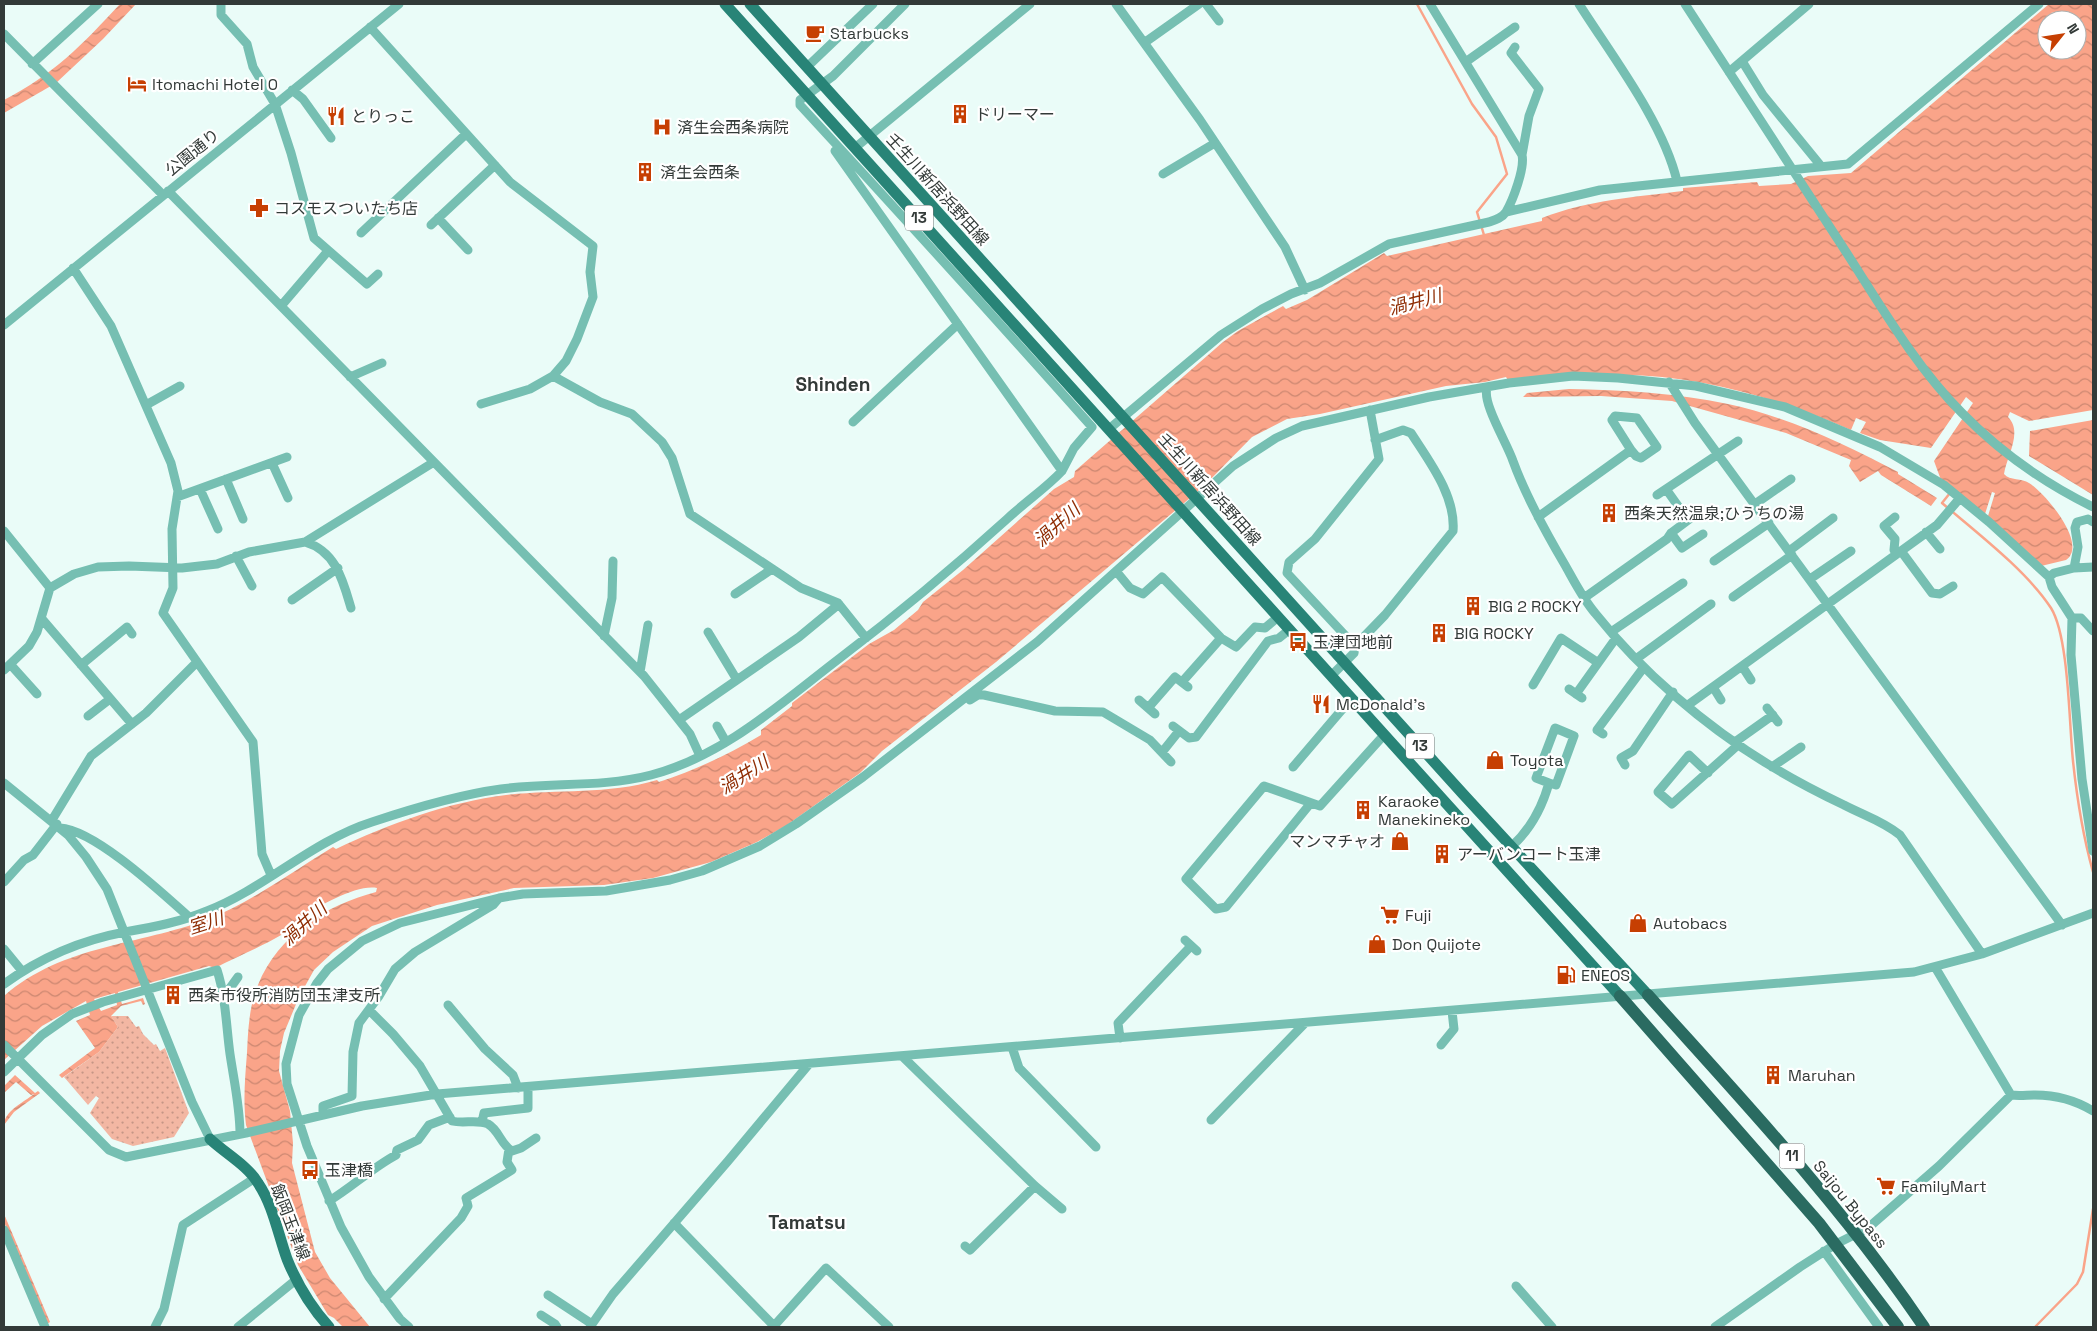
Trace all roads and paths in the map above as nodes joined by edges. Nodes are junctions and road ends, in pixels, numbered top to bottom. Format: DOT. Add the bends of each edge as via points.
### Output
graph roads {
  1 [pos="98,4"];
  2 [pos="221,4"];
  3 [pos="399,4"];
  4 [pos="725,4"];
  5 [pos="750,4"];
  6 [pos="873,4"];
  7 [pos="905,4"];
  8 [pos="1030,4"];
  9 [pos="1116,4"];
  10 [pos="1199,4"];
  11 [pos="1206,4"];
  12 [pos="1430,4"];
  13 [pos="1579,4"];
  14 [pos="1685,4"];
  15 [pos="1809,4"];
  16 [pos="2039,4"];
  17 [pos="1220,21"];
  18 [pos="370,27"];
  19 [pos="1515,27"];
  20 [pos="4,34"];
  21 [pos="1144,43"];
  22 [pos="1515,47"];
  23 [pos="1467,61"];
  24 [pos="1742,61"];
  25 [pos="32,64"];
  26 [pos="807,67"];
  27 [pos="1729,72"];
  28 [pos="821,83"];
  29 [pos="292,90"];
  30 [pos="807,94"];
  31 [pos="275,104"];
  32 [pos="825,133"];
  33 [pos="466,134"];
  34 [pos="868,136"];
  35 [pos="331,138"];
  36 [pos="1215,143"];
  37 [pos="856,147"];
  38 [pos="1522,155"];
  39 [pos="494,165"];
  40 [pos="1821,166"];
  41 [pos="1163,174"];
  42 [pos="1677,182"];
  43 [pos="165,193"];
  44 [pos="1506,212"];
  45 [pos="361,233"];
  46 [pos="468,250"];
  47 [pos="328,251"];
  48 [pos="73,268"];
  49 [pos="378,274"];
  50 [pos="1305,290"];
  51 [pos="281,306"];
  52 [pos="958,324"];
  53 [pos="4,325"];
  54 [pos="382,363"];
  55 [pos="552,376"];
  56 [pos="350,377"];
  57 [pos="1669,382"];
  58 [pos="180,386"];
  59 [pos="1487,388"];
  60 [pos="481,404"];
  61 [pos="146,405"];
  62 [pos="1370,410"];
  63 [pos="1124,419"];
  64 [pos="853,422"];
  65 [pos="1110,430"];
  66 [pos="1375,440"];
  67 [pos="1738,441"];
  68 [pos="1631,450"];
  69 [pos="1719,453"];
  70 [pos="287,457"];
  71 [pos="434,462"];
  72 [pos="272,463"];
  73 [pos="1062,471"];
  74 [pos="226,479"];
  75 [pos="1791,479"];
  76 [pos="200,488"];
  77 [pos="1666,489"];
  78 [pos="1657,495"];
  79 [pos="177,496"];
  80 [pos="288,498"];
  81 [pos="1196,498"];
  82 [pos="1960,498"];
  83 [pos="1755,504"];
  84 [pos="2093,507"];
  85 [pos="1182,510"];
  86 [pos="1538,517"];
  87 [pos="1895,517"];
  88 [pos="1834,518"];
  89 [pos="243,519"];
  90 [pos="2093,522"];
  91 [pos="1769,523"];
  92 [pos="218,529"];
  93 [pos="4,531"];
  94 [pos="1926,532"];
  95 [pos="1670,533"];
  96 [pos="1703,534"];
  97 [pos="305,542"];
  98 [pos="1940,549"];
  99 [pos="1851,551"];
  100 [pos="1899,552"];
  101 [pos="1791,553"];
  102 [pos="236,556"];
  103 [pos="613,560"];
  104 [pos="1714,561"];
  105 [pos="2093,567"];
  106 [pos="171,568"];
  107 [pos="338,568"];
  108 [pos="2074,568"];
  109 [pos="772,570"];
  110 [pos="1116,571"];
  111 [pos="2049,577"];
  112 [pos="1810,579"];
  113 [pos="1683,583"];
  114 [pos="252,586"];
  115 [pos="1953,586"];
  116 [pos="50,588"];
  117 [pos="735,594"];
  118 [pos="1733,597"];
  119 [pos="1584,598"];
  120 [pos="292,600"];
  121 [pos="839,604"];
  122 [pos="1711,604"];
  123 [pos="1828,604"];
  124 [pos="351,608"];
  125 [pos="1278,617"];
  126 [pos="2072,618"];
  127 [pos="42,619"];
  128 [pos="648,625"];
  129 [pos="1289,630"];
  130 [pos="2093,631"];
  131 [pos="708,632"];
  132 [pos="132,634"];
  133 [pos="1614,635"];
  134 [pos="604,636"];
  135 [pos="866,638"];
  136 [pos="1221,638"];
  137 [pos="1354,646"];
  138 [pos="1636,659"];
  139 [pos="198,662"];
  140 [pos="1597,662"];
  141 [pos="1345,663"];
  142 [pos="81,665"];
  143 [pos="1742,666"];
  144 [pos="7,667"];
  145 [pos="1644,667"];
  146 [pos="640,672"];
  147 [pos="1331,676"];
  148 [pos="737,680"];
  149 [pos="1750,680"];
  150 [pos="1533,685"];
  151 [pos="1713,687"];
  152 [pos="1673,692"];
  153 [pos="37,694"];
  154 [pos="1576,694"];
  155 [pos="110,699"];
  156 [pos="1351,699"];
  157 [pos="1139,700"];
  158 [pos="1722,700"];
  159 [pos="958,704"];
  160 [pos="1688,705"];
  161 [pos="1773,715"];
  162 [pos="88,716"];
  163 [pos="679,720"];
  164 [pos="132,724"];
  165 [pos="716,726"];
  166 [pos="1603,734"];
  167 [pos="1384,735"];
  168 [pos="726,742"];
  169 [pos="1736,744"];
  170 [pos="1801,747"];
  171 [pos="1163,751"];
  172 [pos="700,756"];
  173 [pos="1171,762"];
  174 [pos="1625,765"];
  175 [pos="1293,767"];
  176 [pos="1772,767"];
  177 [pos="1708,773"];
  178 [pos="4,783"];
  179 [pos="1549,783"];
  180 [pos="1310,804"];
  181 [pos="56,824"];
  182 [pos="1511,847"];
  183 [pos="2093,851"];
  184 [pos="271,875"];
  185 [pos="4,882"];
  186 [pos="499,898"];
  187 [pos="2093,913"];
  188 [pos="189,917"];
  189 [pos="2062,925"];
  190 [pos="126,935"];
  191 [pos="1191,946"];
  192 [pos="4,948"];
  193 [pos="1982,954"];
  194 [pos="1935,967"];
  195 [pos="22,971"];
  196 [pos="238,977"];
  197 [pos="4,984"];
  198 [pos="148,989"];
  199 [pos="225,995"];
  200 [pos="1648,995"];
  201 [pos="1620,996"];
  202 [pos="448,1005"];
  203 [pos="369,1010"];
  204 [pos="1452,1011"];
  205 [pos="1305,1023"];
  206 [pos="1120,1038"];
  207 [pos="4,1045"];
  208 [pos="1441,1045"];
  209 [pos="1012,1047"];
  210 [pos="15,1055"];
  211 [pos="902,1056"];
  212 [pos="809,1064"];
  213 [pos="4,1072"];
  214 [pos="528,1087"];
  215 [pos="518,1088"];
  216 [pos="437,1094"];
  217 [pos="2011,1095"];
  218 [pos="2093,1110"];
  219 [pos="323,1115"];
  220 [pos="450,1117"];
  221 [pos="1211,1120"];
  222 [pos="297,1121"];
  223 [pos="482,1122"];
  224 [pos="243,1134"];
  225 [pos="536,1138"];
  226 [pos="210,1139"];
  227 [pos="1096,1147"];
  228 [pos="509,1149"];
  229 [pos="255,1178"];
  230 [pos="1034,1186"];
  231 [pos="329,1202"];
  232 [pos="1062,1209"];
  233 [pos="674,1223"];
  234 [pos="4,1230"];
  235 [pos="1856,1234"];
  236 [pos="1836,1244"];
  237 [pos="965,1246"];
  238 [pos="1824,1251"];
  239 [pos="296,1279"];
  240 [pos="1516,1286"];
  241 [pos="548,1295"];
  242 [pos="384,1299"];
  243 [pos="541,1315"];
  244 [pos="591,1326"];
  245 [pos="45,1327"];
  246 [pos="155,1327"];
  247 [pos="238,1327"];
  248 [pos="329,1327"];
  249 [pos="409,1327"];
  250 [pos="557,1327"];
  251 [pos="774,1327"];
  252 [pos="889,1327"];
  253 [pos="1552,1327"];
  254 [pos="1715,1327"];
  255 [pos="1879,1327"];
  256 [pos="1898,1327"];
  257 [pos="1924,1327"];
  1 -- 25 [label="street"];
  2 -- 31 [label="street" via="221,15 247,44 253,66"];
  3 -- 18 [label="street, 公園通り"];
  4 -- 30 [label="main road, 壬生川新居浜野田線 / 13"];
  5 -- 26 [label="main road, 壬生川新居浜野田線 / 13"];
  6 -- 26 [label="street"];
  7 -- 28 [label="street" via="833,76"];
  8 -- 34 [label="street"];
  9 -- 21 [label="street"];
  10 -- 21 [label="street"];
  11 -- 17 [label="street"];
  12 -- 23 [label="street"];
  13 -- 42 [label="street" via="1650,117"];
  14 -- 27 [label="street"];
  15 -- 24 [label="street"];
  16 -- 40 [label="street" via="1848,164"];
  18 -- 29 [label="street, 公園通り"];
  18 -- 33 [label="street"];
  19 -- 23 [label="street"];
  20 -- 25 [label="street"];
  21 -- 36 [label="street"];
  22 -- 38 [label="street" via="1511,53 1539,89 1529,116"];
  23 -- 38 [label="street"];
  24 -- 27 [label="street"];
  24 -- 40 [label="street" via="1763,95"];
  25 -- 43 [label="street"];
  26 -- 28 [label="main road, 壬生川新居浜野田線 / 13"];
  27 -- 84 [label="street" via="1938,387 2003,451 2040,478"];
  28 -- 30 [label="street"];
  28 -- 34 [label="main road, 壬生川新居浜野田線 / 13"];
  29 -- 31 [label="street, 公園通り"];
  29 -- 35 [label="street" via="303,99"];
  30 -- 32 [label="street" via="800,100 800,105"];
  30 -- 37 [label="main road, 壬生川新居浜野田線 / 13"];
  31 -- 43 [label="street, 公園通り"];
  31 -- 47 [label="street" via="311,231"];
  32 -- 52 [label="street"];
  32 -- 73 [label="street" via="1092,427 1074,448"];
  33 -- 39 [label="street"];
  33 -- 45 [label="street"];
  34 -- 37 [label="street"];
  34 -- 63 [label="main road, 壬生川新居浜野田線 / 13"];
  36 -- 41 [label="street"];
  36 -- 50 [label="street" via="1285,247"];
  37 -- 65 [label="main road, 壬生川新居浜野田線 / 13"];
  38 -- 44 [label="street" via="1523,167"];
  39 -- 46 [label="street" via="435,221"];
  39 -- 55 [label="street" via="510,182 593,246 590,272 593,297 572,350"];
  40 -- 42 [label="street"];
  42 -- 44 [label="street" via="1580,194"];
  43 -- 48 [label="street, 公園通り"];
  43 -- 51 [label="street"];
  44 -- 50 [label="street" via="1489,222 1389,244"];
  47 -- 49 [label="street" via="366,284"];
  47 -- 51 [label="street"];
  48 -- 53 [label="street, 公園通り"];
  48 -- 61 [label="street" via="112,326"];
  50 -- 63 [label="street" via="1262,309 1221,335"];
  51 -- 56 [label="street"];
  52 -- 64 [label="street"];
  52 -- 73 [label="street"];
  54 -- 56 [label="street"];
  55 -- 60 [label="street" via="530,390"];
  55 -- 109 [label="street" via="600,402 632,414 662,442 672,458 690,514"];
  56 -- 71 [label="street"];
  57 -- 59 [label="street" via="1573,376"];
  57 -- 69 [label="street"];
  57 -- 82 [label="street" via="1746,396 1819,419 1880,447"];
  58 -- 61 [label="street"];
  59 -- 62 [label="street"];
  59 -- 86 [label="street" via="1488,403"];
  61 -- 79 [label="street" via="172,463"];
  62 -- 66 [label="street"];
  62 -- 81 [label="street" via="1302,426 1276,438 1232,466"];
  63 -- 65 [label="street"];
  63 -- 81 [label="main road, 壬生川新居浜野田線 / 13"];
  65 -- 85 [label="main road, 壬生川新居浜野田線 / 13"];
  66 -- 137 [label="street" via="1379,460 1315,539 1288,562 1287,573"];
  66 -- 137 [label="street" via="1403,430 1411,433 1447,494 1453,515 1453,532 1385,615"];
  67 -- 69 [label="street"];
  68 -- 68 [label="street" via="1641,458 1657,447 1636,418 1615,416 1612,420 1614,426"];
  68 -- 86 [label="street"];
  69 -- 77 [label="street"];
  69 -- 83 [label="street"];
  70 -- 72 [label="street"];
  71 -- 97 [label="street"];
  71 -- 134 [label="street"];
  72 -- 74 [label="street"];
  72 -- 80 [label="street"];
  73 -- 135 [label="street" via="958,565"];
  74 -- 76 [label="street"];
  74 -- 89 [label="street"];
  75 -- 83 [label="street"];
  76 -- 79 [label="street"];
  76 -- 92 [label="street"];
  77 -- 78 [label="street"];
  77 -- 95 [label="street" via="1691,518"];
  79 -- 106 [label="street"];
  81 -- 85 [label="street"];
  81 -- 141 [label="main road, 壬生川新居浜野田線 / 13"];
  82 -- 94 [label="street" via="1946,516"];
  82 -- 111 [label="street"];
  83 -- 91 [label="street"];
  85 -- 110 [label="street"];
  85 -- 125 [label="main road, 壬生川新居浜野田線 / 13"];
  86 -- 119 [label="street"];
  87 -- 100 [label="street" via="1884,526 1895,538 1894,550"];
  88 -- 101 [label="street"];
  90 -- 108 [label="street" via="2077,522 2078,548"];
  91 -- 101 [label="street"];
  91 -- 104 [label="street"];
  93 -- 116 [label="street"];
  94 -- 98 [label="street"];
  94 -- 100 [label="street"];
  95 -- 96 [label="street" via="1682,548"];
  95 -- 119 [label="street" via="1667,539"];
  97 -- 102 [label="street"];
  97 -- 107 [label="street"];
  99 -- 112 [label="street"];
  100 -- 115 [label="street" via="1932,593 1940,594"];
  100 -- 123 [label="street"];
  101 -- 112 [label="street"];
  101 -- 118 [label="street"];
  102 -- 106 [label="street" via="217,564"];
  102 -- 114 [label="street"];
  103 -- 134 [label="street" via="612,598"];
  105 -- 108 [label="street"];
  106 -- 116 [label="street" via="98,568 74,574"];
  106 -- 139 [label="street" via="172,588 163,613"];
  107 -- 120 [label="street"];
  107 -- 124 [label="street"];
  108 -- 111 [label="street"];
  109 -- 117 [label="street"];
  109 -- 121 [label="street" via="801,588"];
  110 -- 136 [label="street" via="1130,588 1143,594 1162,577"];
  110 -- 159 [label="street" via="1036,642"];
  111 -- 126 [label="street"];
  112 -- 123 [label="street"];
  113 -- 133 [label="street"];
  116 -- 127 [label="street"];
  119 -- 133 [label="street"];
  121 -- 135 [label="street"];
  121 -- 148 [label="street"];
  122 -- 138 [label="street"];
  123 -- 143 [label="street"];
  123 -- 189 [label="street"];
  125 -- 129 [label="main road, 壬生川新居浜野田線 / 13"];
  125 -- 136 [label="street" via="1265,628 1255,627 1236,647"];
  126 -- 130 [label="street" via="2081,618"];
  126 -- 183 [label="street" via="2071,655 2082,779"];
  127 -- 142 [label="street"];
  127 -- 144 [label="street" via="29,646"];
  128 -- 146 [label="street"];
  129 -- 147 [label="main road, 壬生川新居浜野田線 / 13"];
  129 -- 171 [label="street" via="1280,638 1268,641 1196,737 1189,738 1176,728"];
  131 -- 148 [label="street"];
  132 -- 142 [label="street" via="127,627"];
  133 -- 138 [label="street"];
  133 -- 140 [label="street"];
  134 -- 146 [label="street"];
  135 -- 168 [label="street" via="768,714"];
  136 -- 157 [label="street" via="1185,684 1175,677 1151,711"];
  137 -- 141 [label="street" via="1354,653"];
  138 -- 145 [label="street"];
  139 -- 164 [label="street"];
  139 -- 184 [label="street" via="253,742 262,854"];
  140 -- 150 [label="street" via="1561,638"];
  140 -- 154 [label="street"];
  141 -- 147 [label="street"];
  141 -- 182 [label="main road, 壬生川新居浜野田線 / 13"];
  142 -- 155 [label="street"];
  143 -- 149 [label="street"];
  143 -- 151 [label="street"];
  144 -- 153 [label="street"];
  145 -- 152 [label="street"];
  145 -- 166 [label="street" via="1597,730"];
  146 -- 163 [label="street"];
  147 -- 156 [label="main road, 壬生川新居浜野田線 / 13"];
  148 -- 163 [label="street"];
  151 -- 158 [label="street"];
  151 -- 160 [label="street"];
  152 -- 160 [label="street"];
  152 -- 174 [label="street" via="1633,751 1621,758"];
  155 -- 162 [label="street"];
  155 -- 164 [label="street"];
  156 -- 167 [label="main road, 壬生川新居浜野田線 / 13"];
  156 -- 175 [label="street"];
  159 -- 171 [label="street" via="984,695 1056,711 1098,711 1150,740"];
  159 -- 186 [label="street" via="815,811 734,859 670,880 631,887"];
  160 -- 169 [label="street"];
  161 -- 169 [label="street"];
  163 -- 172 [label="street"];
  164 -- 181 [label="street" via="91,756"];
  165 -- 168 [label="street"];
  167 -- 180 [label="street" via="1320,806"];
  167 -- 201 [label="main road, 壬生川新居浜野田線 / 13"];
  168 -- 172 [label="street"];
  169 -- 176 [label="street"];
  169 -- 177 [label="street"];
  170 -- 176 [label="street"];
  171 -- 173 [label="street"];
  172 -- 184 [label="street" via="651,775 629,779 500,789 419,807 346,832"];
  176 -- 193 [label="street" via="1900,835"];
  177 -- 177 [label="street" via="1672,804 1658,792 1689,755"];
  178 -- 181 [label="street"];
  179 -- 179 [label="street" via="1536,778 1555,728 1574,736 1556,785"];
  179 -- 182 [label="street" via="1544,801 1525,835"];
  180 -- 180 [label="street" via="1264,786 1186,879 1216,909 1226,907"];
  181 -- 185 [label="street" via="33,855"];
  181 -- 188 [label="street" via="69,828 113,854 149,880"];
  181 -- 190 [label="street" via="98,874"];
  182 -- 200 [label="main road, 壬生川新居浜野田線 / 13"];
  184 -- 188 [label="street" via="209,910"];
  186 -- 203 [label="street" via="394,969"];
  186 -- 222 [label="street" via="387,927 362,941 328,969 299,1015 286,1064 287,1084"];
  187 -- 189 [label="street"];
  188 -- 190 [label="street"];
  189 -- 193 [label="street"];
  190 -- 195 [label="street" via="73,946"];
  190 -- 198 [label="street"];
  191 -- 206 [label="street" via="1118,1023"];
  192 -- 195 [label="street"];
  193 -- 194 [label="street"];
  194 -- 200 [label="street" via="1914,972"];
  194 -- 217 [label="street"];
  195 -- 197 [label="street"];
  196 -- 199 [label="street"];
  198 -- 199 [label="street" via="217,970"];
  198 -- 210 [label="street" via="92,1006 59,1022"];
  198 -- 226 [label="street" via="192,1102"];
  199 -- 224 [label="street"];
  200 -- 201 [label="street"];
  200 -- 235 [label="highway, Saijou Bypass / 11" via="1773,1134"];
  201 -- 204 [label="street"];
  201 -- 236 [label="highway, 11"];
  202 -- 215 [label="street" via="485,1049 513,1075"];
  203 -- 216 [label="street" via="415,1061"];
  203 -- 219 [label="street" via="359,1023 355,1037 352,1096 323,1106"];
  204 -- 205 [label="street"];
  204 -- 208 [label="street" via="1454,1029"];
  205 -- 206 [label="street"];
  205 -- 221 [label="street"];
  206 -- 209 [label="street"];
  207 -- 210 [label="street"];
  209 -- 211 [label="street"];
  209 -- 227 [label="street" via="1019,1068"];
  210 -- 213 [label="street"];
  210 -- 226 [label="street" via="116,1155 126,1157"];
  211 -- 212 [label="street"];
  211 -- 230 [label="street"];
  212 -- 214 [label="street"];
  212 -- 233 [label="street"];
  214 -- 215 [label="street"];
  214 -- 223 [label="street" via="528,1108 484,1113"];
  215 -- 216 [label="street"];
  216 -- 219 [label="street" via="400,1098"];
  216 -- 220 [label="street"];
  217 -- 218 [label="street" via="2046,1095 2074,1100"];
  217 -- 235 [label="street" via="1939,1166 1868,1228"];
  219 -- 222 [label="street"];
  220 -- 223 [label="street" via="456,1122"];
  220 -- 231 [label="street" via="430,1125 418,1140 398,1150 396,1155"];
  222 -- 224 [label="street"];
  222 -- 231 [label="street"];
  223 -- 228 [label="street" via="493,1128"];
  224 -- 226 [label="street"];
  225 -- 228 [label="street" via="521,1148"];
  226 -- 229 [label="main road, 飯岡玉津線"];
  228 -- 242 [label="street" via="507,1162 512,1170 466,1198 468,1206 461,1218"];
  229 -- 239 [label="main road, 飯岡玉津線"];
  229 -- 246 [label="street" via="183,1225 164,1309"];
  230 -- 232 [label="street"];
  230 -- 237 [label="street" via="970,1250"];
  231 -- 242 [label="street" via="355,1254"];
  233 -- 244 [label="street" via="613,1294"];
  233 -- 251 [label="street"];
  234 -- 245 [label="street"];
  235 -- 236 [label="street"];
  235 -- 257 [label="highway, Saijou Bypass / 11"];
  236 -- 238 [label="street"];
  236 -- 256 [label="highway, 11"];
  238 -- 254 [label="street"];
  238 -- 255 [label="street"];
  239 -- 247 [label="street"];
  239 -- 248 [label="main road, 飯岡玉津線"];
  240 -- 253 [label="street"];
  241 -- 244 [label="street"];
  242 -- 249 [label="street"];
  243 -- 250 [label="street"];
  251 -- 252 [label="street" via="826,1268"];
}
